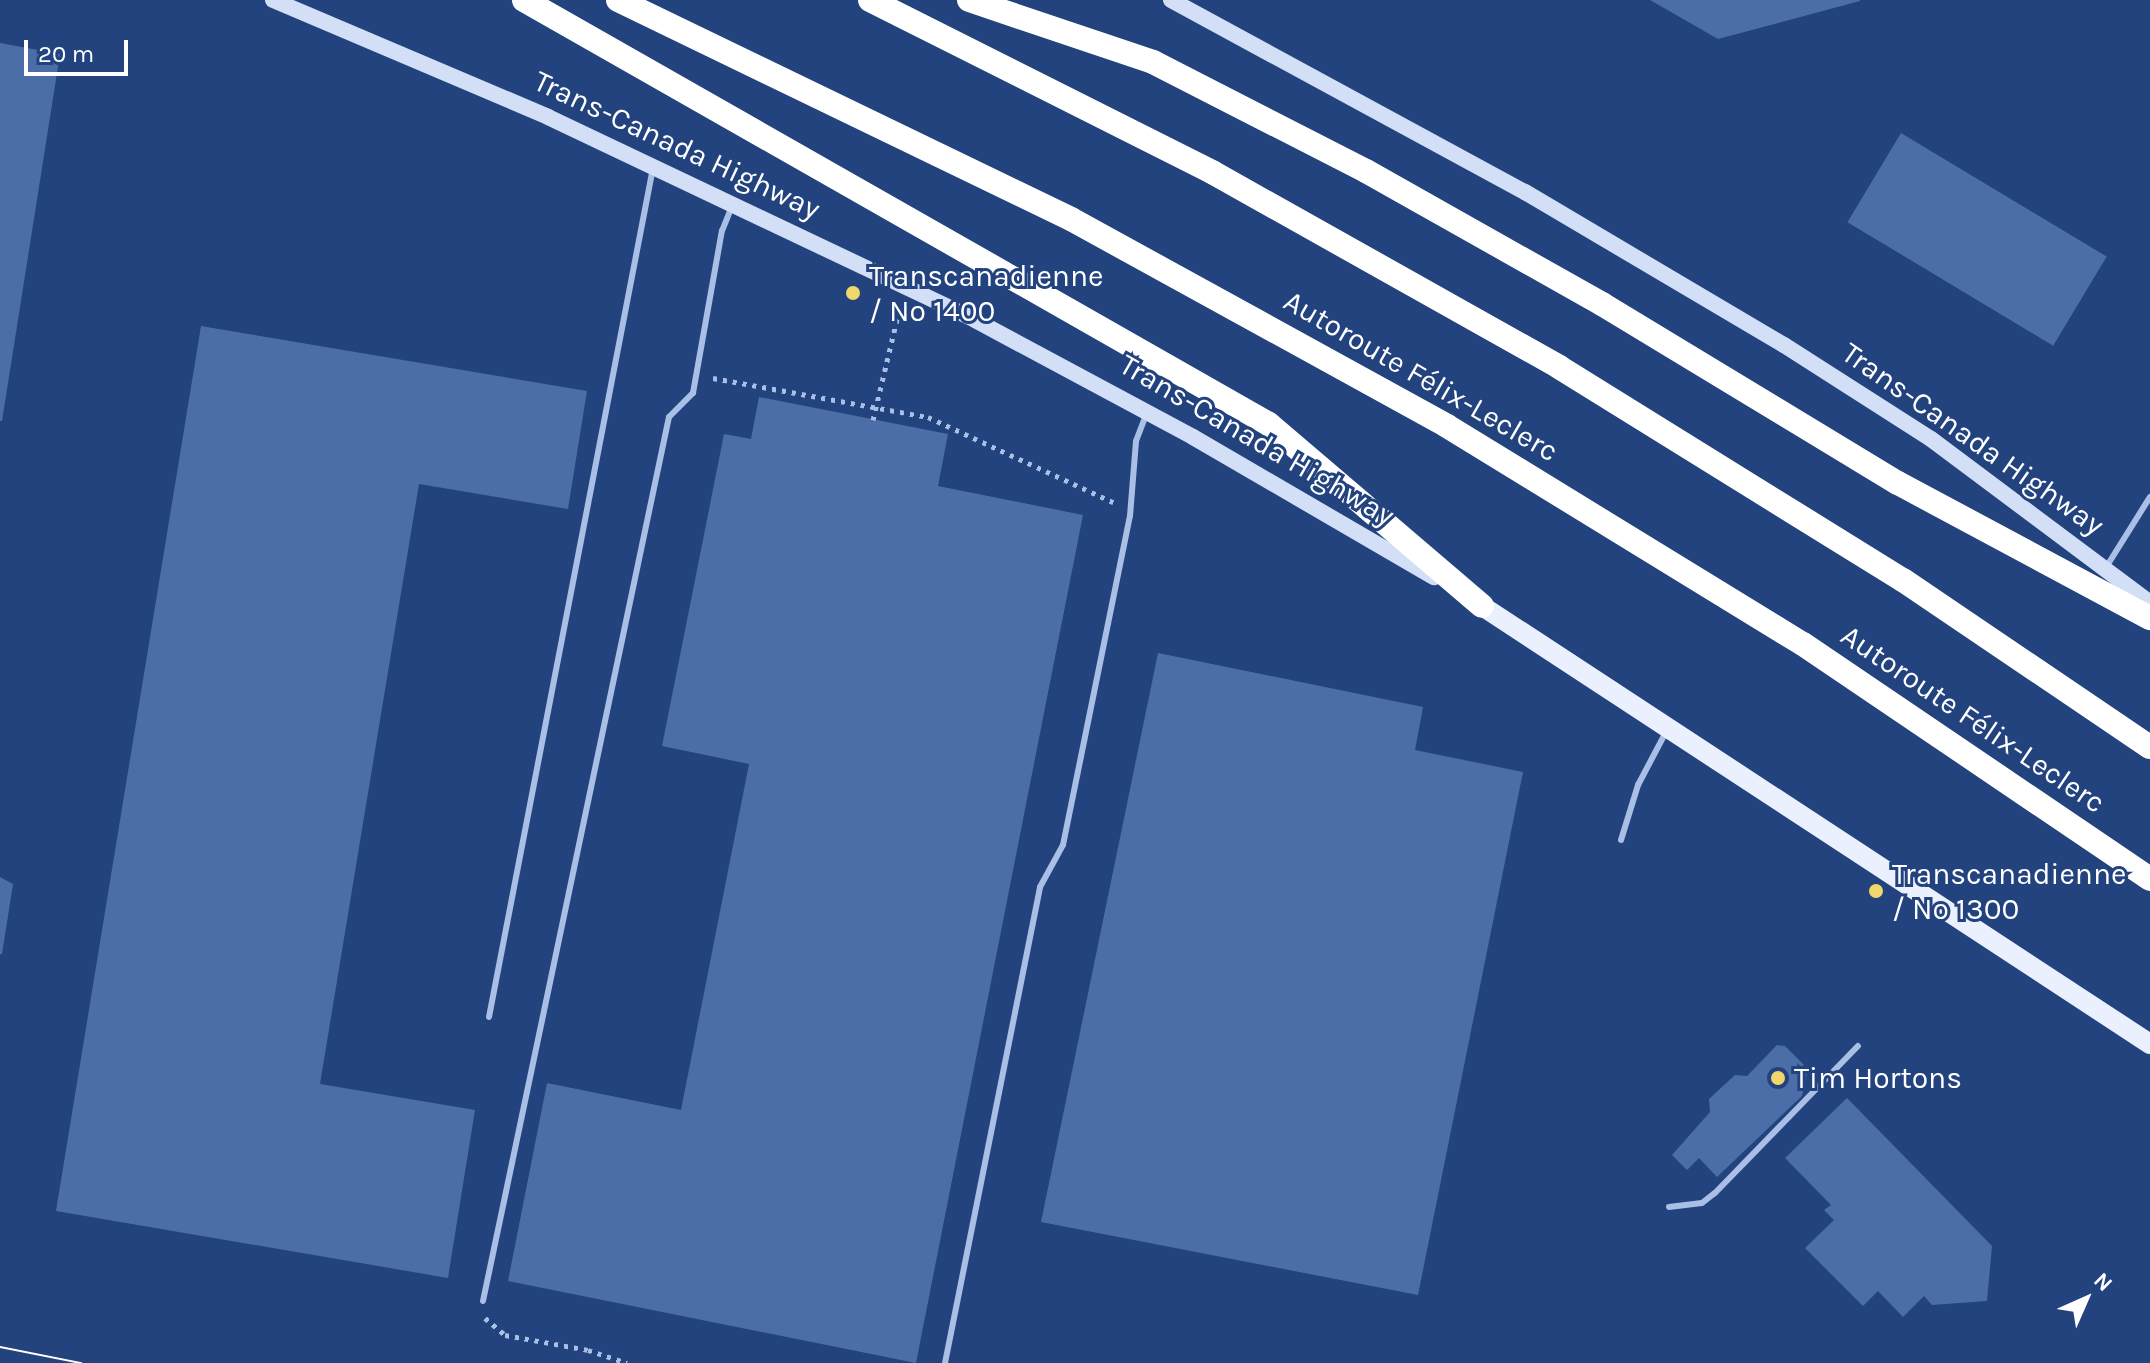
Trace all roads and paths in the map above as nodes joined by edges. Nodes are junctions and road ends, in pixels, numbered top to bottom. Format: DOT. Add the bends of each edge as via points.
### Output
graph roads {
  1 [pos="273,0"];
  2 [pos="524,0"];
  3 [pos="618,0"];
  4 [pos="870,0"];
  5 [pos="969,0"];
  6 [pos="1179,2"];
  7 [pos="653,166"];
  8 [pos="733,203"];
  9 [pos="898,315"];
  10 [pos="696,376"];
  11 [pos="876,407"];
  12 [pos="1147,411"];
  13 [pos="873,420"];
  14 [pos="2150,497"];
  15 [pos="1113,501"];
  16 [pos="2105,569"];
  17 [pos="2150,603"];
  18 [pos="1482,606"];
  19 [pos="2150,618"];
  20 [pos="1670,725"];
  21 [pos="2150,747"];
  22 [pos="1621,840"];
  23 [pos="2150,879"];
  24 [pos="489,1017"];
  25 [pos="2150,1044"];
  26 [pos="1858,1046"];
  27 [pos="1669,1207"];
  28 [pos="483,1301"];
  29 [pos="627,1363"];
  30 [pos="945,1363"];
  1 -- 7 [label="main road, Trans-Canada Highway"];
  2 -- 18 [label="highway" via="1269,424"];
  3 -- 23 [label="highway, Autoroute Félix-Leclerc" via="955,159 1356,374 1803,644"];
  4 -- 21 [label="highway" via="1212,172 1559,367 1903,580"];
  5 -- 19 [label="highway" via="1153,62 1366,171 1602,304 1898,483"];
  6 -- 16 [label="main road, Trans-Canada Highway" via="1511,184 1784,345 1931,439"];
  7 -- 8 [label="main road, Trans-Canada Highway"];
  7 -- 24 [label="lane"];
  8 -- 10 [label="lane" via="722,231"];
  8 -- 12 [label="main road, Trans-Canada Highway"];
  9 -- 11 [label="path"];
  10 -- 11 [label="path"];
  10 -- 28 [label="lane" via="693,393 669,417"];
  11 -- 13 [label="path"];
  11 -- 15 [label="path" via="928,417"];
  12 -- 18 [label="main road, Trans-Canada Highway"];
  12 -- 30 [label="lane" via="1136,441 1130,516 1063,845 1040,887"];
  14 -- 16 [label="lane"];
  16 -- 17 [label="main road, Trans-Canada Highway"];
  18 -- 20 [label="main road, Trans-Canada Highway"];
  20 -- 22 [label="lane" via="1638,785"];
  20 -- 25 [label="main road, Trans-Canada Highway"];
  26 -- 27 [label="lane" via="1715,1193 1702,1203"];
  28 -- 29 [label="path" via="490,1326 505,1335"];
}
